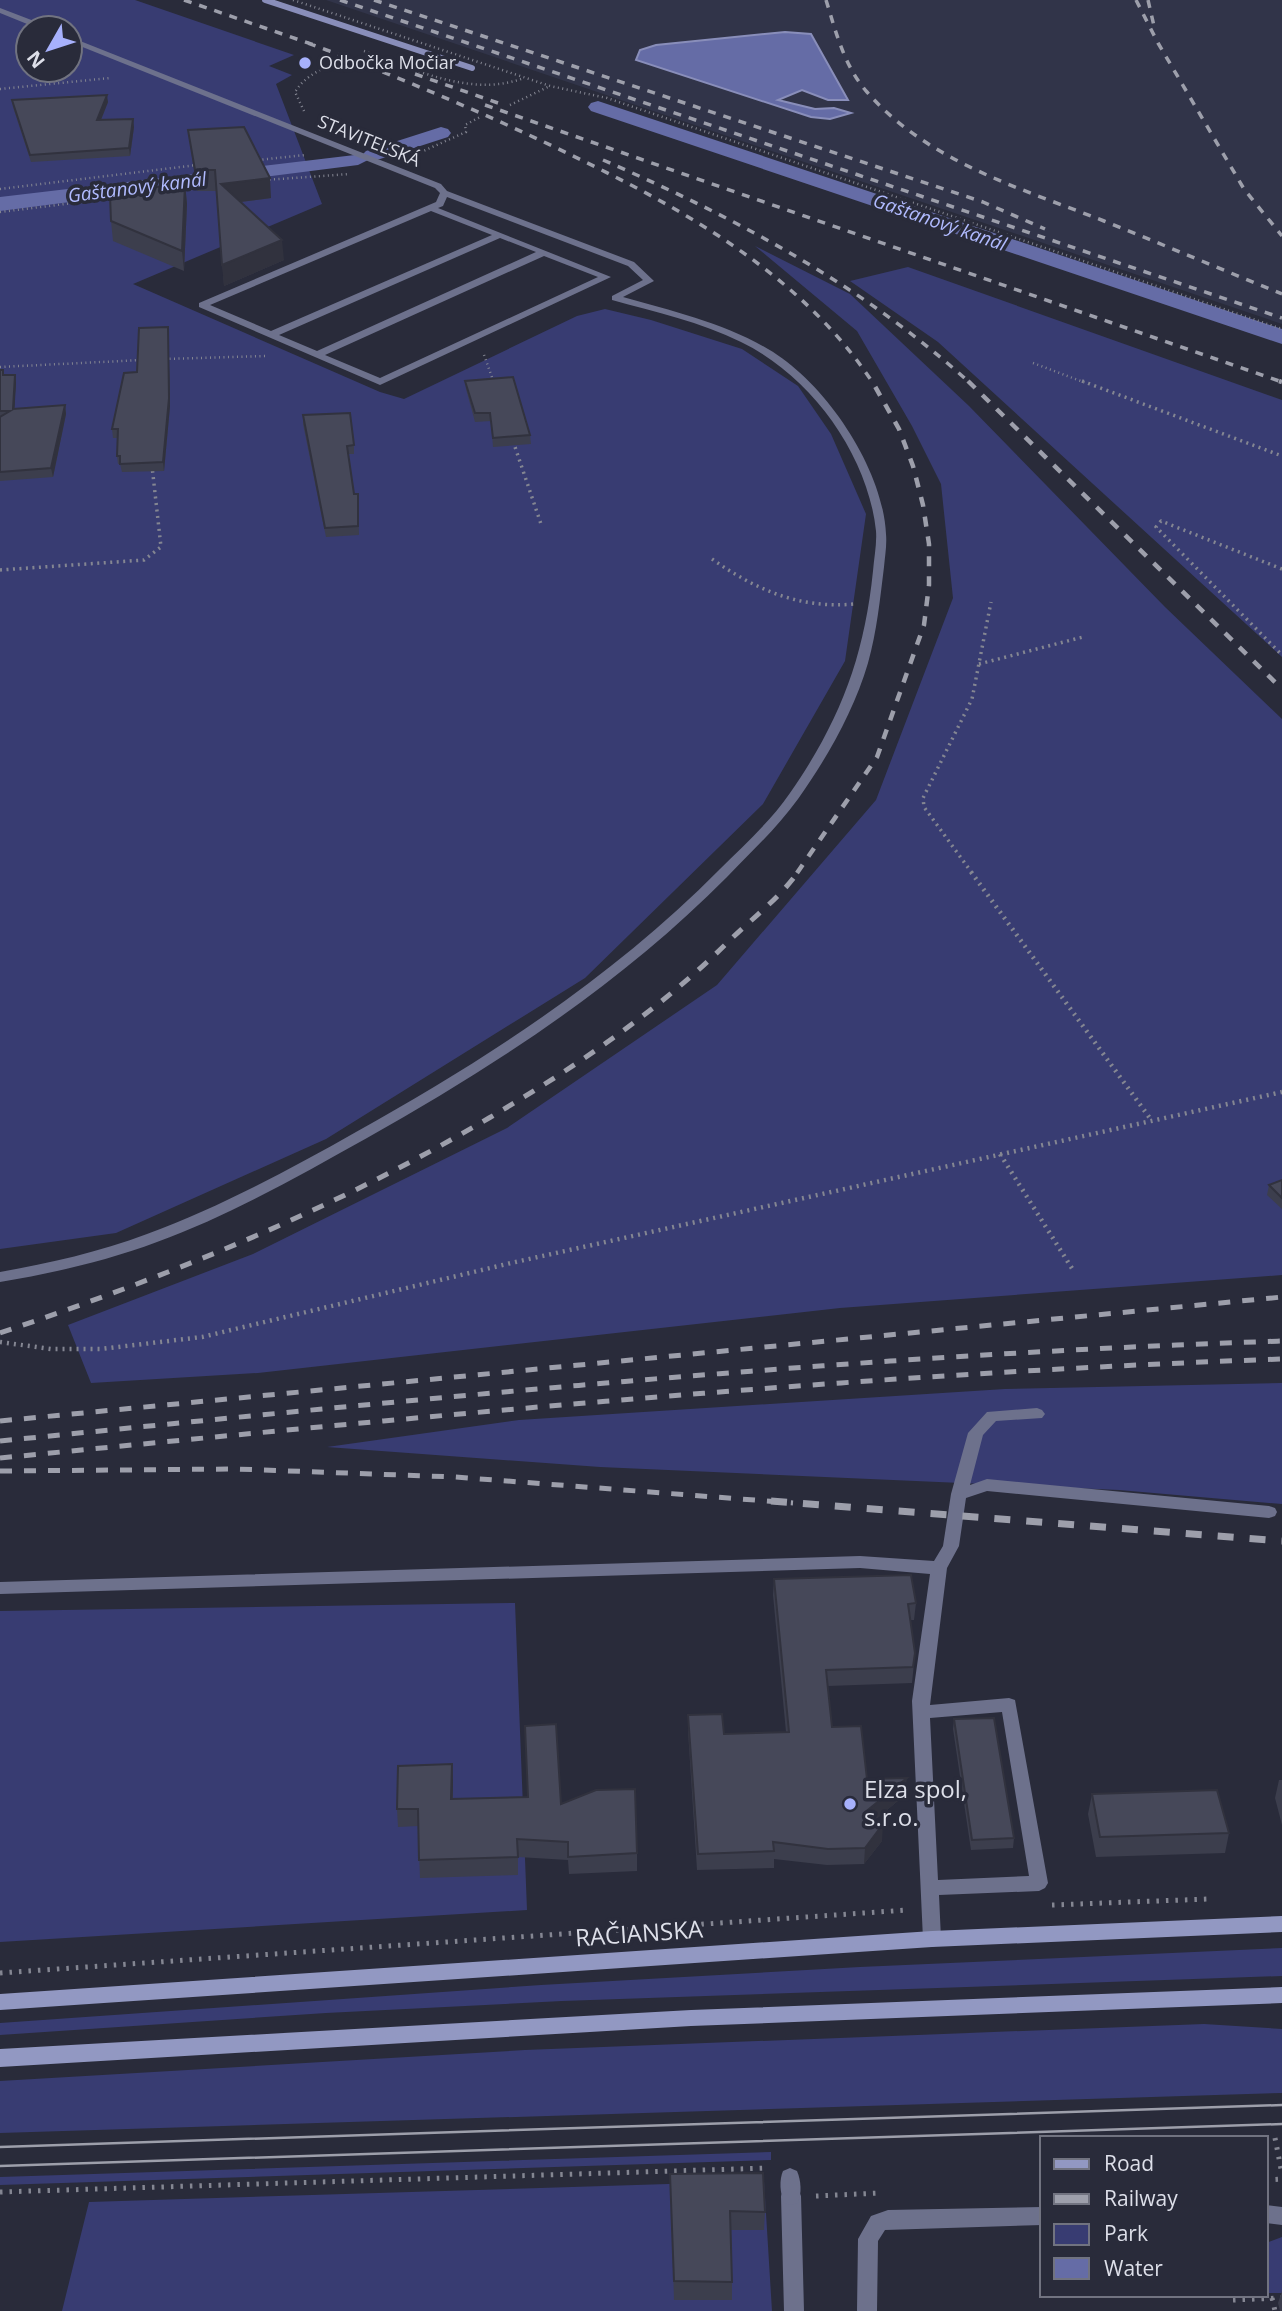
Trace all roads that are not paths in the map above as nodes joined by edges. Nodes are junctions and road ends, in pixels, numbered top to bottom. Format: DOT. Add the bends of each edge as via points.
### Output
graph roads {
  1 [pos="84,44"];
  2 [pos="444,193"];
  3 [pos="431,208"];
  4 [pos="500,235"];
  5 [pos="544,252"];
  6 [pos="271,335"];
  7 [pos="317,355"];
  8 [pos="0,1276"];
  9 [pos="1037,1414"];
  10 [pos="959,1493"];
  11 [pos="1269,1512"];
  12 [pos="939,1568"];
  13 [pos="0,1588"];
  14 [pos="922,1712"];
  15 [pos="930,1888"];
  16 [pos="1282,1924"];
  17 [pos="932,1939"];
  18 [pos="1282,1995"];
  19 [pos="0,2002"];
  20 [pos="0,2058"];
  21 [pos="790,2187"];
  22 [pos="1040,2216"];
  23 [pos="794,2311"];
  24 [pos="867,2311"];
  1 -- 2 [label="lane, STAVITEĽSKÁ" via="292,126"];
  2 -- 3 [label="lane" via="440,204"];
  2 -- 8 [label="lane, STAVITEĽSKÁ" via="631,264 649,281 615,298 749,341 796,373 843,427 866,476 881,531 875,600 859,673 831,733 785,808 700,899 609,977 483,1066 221,1211 152,1240 82,1261"];
  3 -- 4 [label="lane"];
  3 -- 6 [label="lane" via="202,305"];
  4 -- 5 [label="lane"];
  4 -- 6 [label="lane"];
  5 -- 7 [label="lane"];
  5 -- 7 [label="lane" via="606,277 380,383"];
  6 -- 7 [label="lane"];
  9 -- 10 [label="lane" via="992,1416 976,1433"];
  10 -- 11 [label="lane" via="987,1485"];
  10 -- 12 [label="lane" via="951,1546"];
  12 -- 13 [label="lane" via="860,1562"];
  12 -- 14 [label="lane"];
  14 -- 15 [label="lane"];
  14 -- 15 [label="lane" via="1009,1705 1040,1883"];
  15 -- 17 [label="lane"];
  16 -- 17 [label="main road, RAČIANSKA"];
  17 -- 19 [label="main road, RAČIANSKA"];
  18 -- 20 [label="main road" via="691,2018"];
  21 -- 23 [label="lane"];
  22 -- 24 [label="lane" via="878,2222 867,2239"];
}
